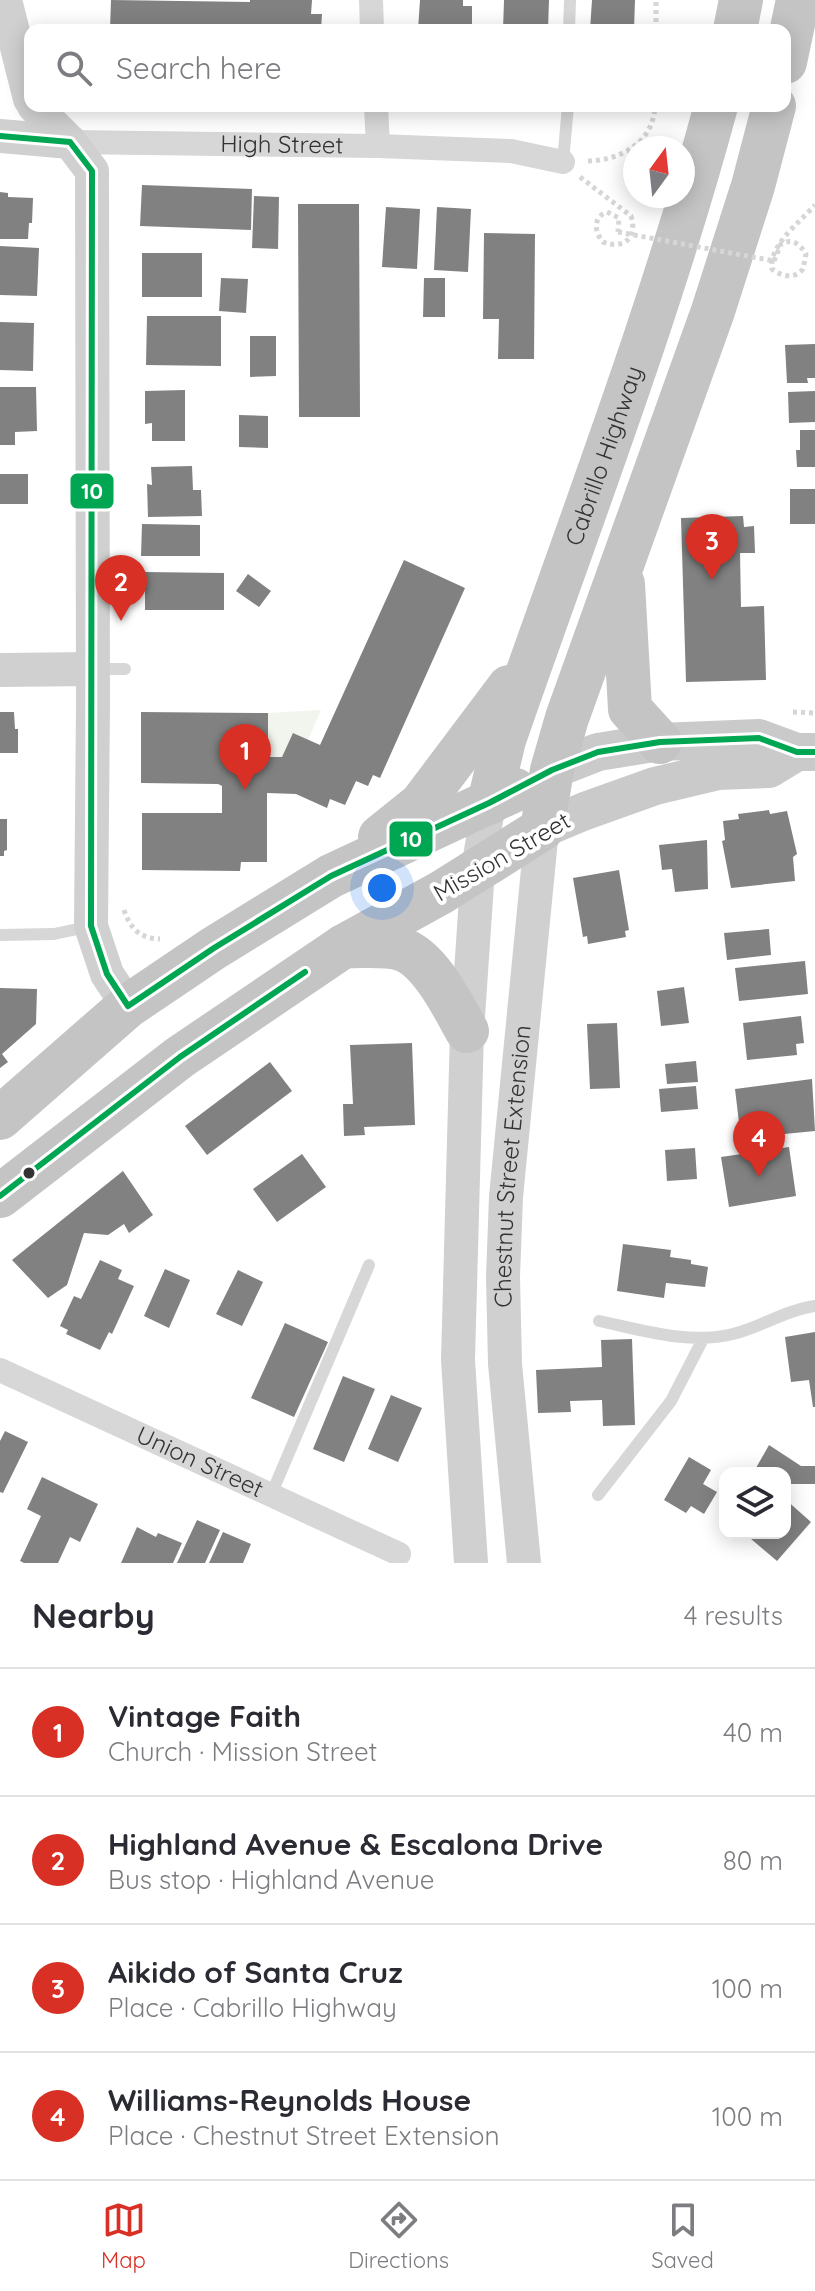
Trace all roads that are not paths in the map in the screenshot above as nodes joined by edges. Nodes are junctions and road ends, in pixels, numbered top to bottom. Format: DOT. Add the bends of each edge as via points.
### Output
graph roads {
  1 [pos="5,0"];
  2 [pos="371,0"];
  3 [pos="570,0"];
  4 [pos="741,0"];
  5 [pos="798,0"];
  6 [pos="372,24"];
  7 [pos="569,24"];
  8 [pos="736,24"];
  9 [pos="791,33"];
  10 [pos="24,75"];
  11 [pos="40,112"];
  12 [pos="376,112"];
  13 [pos="567,112"];
  14 [pos="714,112"];
  15 [pos="772,112"];
  16 [pos="0,136"];
  17 [pos="70,142"];
  18 [pos="378,146"];
  19 [pos="563,162"];
  20 [pos="622,562"];
  21 [pos="534,654"];
  22 [pos="109,669"];
  23 [pos="0,670"];
  24 [pos="660,742"];
  25 [pos="806,752"];
  26 [pos="552,770"];
  27 [pos="489,803"];
  28 [pos="542,829"];
  29 [pos="478,869"];
  30 [pos="331,876"];
  31 [pos="91,926"];
  32 [pos="0,935"];
  33 [pos="344,946"];
  34 [pos="128,1006"];
  35 [pos="467,1031"];
  36 [pos="0,1118"];
  37 [pos="0,1196"];
  38 [pos="369,1265"];
  39 [pos="815,1306"];
  40 [pos="599,1321"];
  41 [pos="703,1339"];
  42 [pos="0,1370"];
  43 [pos="271,1495"];
  44 [pos="598,1495"];
  45 [pos="385,1555"];
  46 [pos="471,1563"];
  47 [pos="524,1563"];
  1 -- 10 [label="main road"];
  2 -- 6 [label="street"];
  3 -- 7 [label="lane"];
  4 -- 8 [label="highway"];
  5 -- 9 [label="highway"];
  11 -- 17 [label="main road"];
  12 -- 18 [label="street"];
  13 -- 19 [label="lane"];
  14 -- 21 [label="highway, Cabrillo Highway" via="649,329"];
  15 -- 20 [label="highway" via="713,311"];
  16 -- 17 [label="main road, High Street"];
  17 -- 18 [label="street, High Street"];
  17 -- 22 [label="main road" via="92,171"];
  18 -- 19 [label="street, High Street" via="511,151"];
  20 -- 24 [label="highway" via="630,709"];
  20 -- 26 [label="highway"];
  21 -- 27 [label="highway, Cabrillo Highway"];
  21 -- 30 [label="highway" via="421,804"];
  22 -- 23 [label="main road"];
  22 -- 31 [label="main road"];
  24 -- 25 [label="main road, Mission Street" via="759,738"];
  24 -- 26 [label="main road, Mission Street" via="598,752"];
  25 -- 28 [label="main road, Mission Street" via="769,769 718,771 655,786"];
  26 -- 27 [label="highway, Mission Street"];
  26 -- 28 [label="highway, Chestnut Street Extension"];
  27 -- 29 [label="main road, Chestnut Street Extension"];
  27 -- 30 [label="highway, Mission Street"];
  28 -- 29 [label="highway, Mission Street"];
  28 -- 47 [label="main road, Chestnut Street Extension" via="503,1277 505,1364"];
  29 -- 33 [label="highway, Mission Street"];
  29 -- 35 [label="main road, Chestnut Street Extension"];
  30 -- 34 [label="highway, Mission Street"];
  31 -- 32 [label="lane" via="54,934"];
  31 -- 34 [label="main road" via="107,974"];
  33 -- 35 [label="highway" via="400,948 414,956 441,984"];
  33 -- 37 [label="highway, Mission Street" via="180,1057"];
  34 -- 36 [label="highway, Mission Street"];
  35 -- 46 [label="main road, Chestnut Street Extension" via="458,1360"];
  38 -- 43 [label="lane"];
  39 -- 41 [label="lane"];
  40 -- 41 [label="lane"];
  41 -- 44 [label="lane" via="671,1401"];
  42 -- 43 [label="street, Union Street"];
  43 -- 45 [label="street, Union Street"];
}
